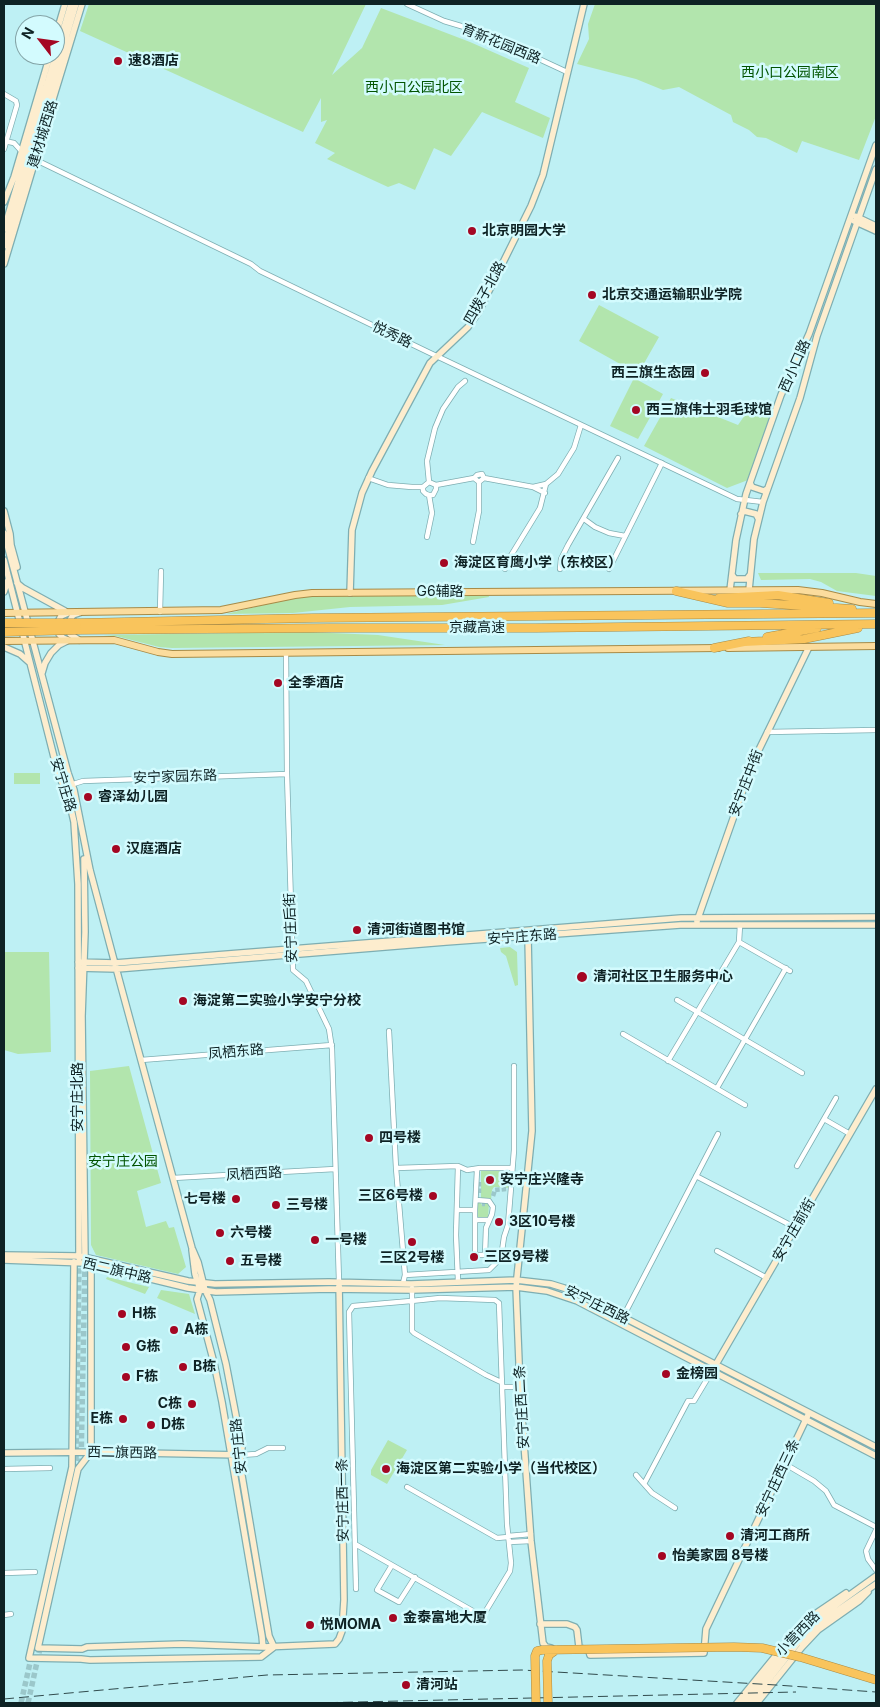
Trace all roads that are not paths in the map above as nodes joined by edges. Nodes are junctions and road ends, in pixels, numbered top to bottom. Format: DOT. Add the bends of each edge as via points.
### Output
graph roads {
  1 [pos="71,4"];
  2 [pos="76,4"];
  3 [pos="82,4"];
  4 [pos="407,4"];
  5 [pos="584,4"];
  6 [pos="74,32"];
  7 [pos="65,42"];
  8 [pos="65,47"];
  9 [pos="48,65"];
  10 [pos="58,65"];
  11 [pos="567,72"];
  12 [pos="4,94"];
  13 [pos="5,141"];
  14 [pos="876,145"];
  15 [pos="4,149"];
  16 [pos="28,155"];
  17 [pos="876,169"];
  18 [pos="4,202"];
  19 [pos="851,217"];
  20 [pos="858,220"];
  21 [pos="876,226"];
  22 [pos="4,229"];
  23 [pos="876,231"];
  24 [pos="4,246"];
  25 [pos="4,264"];
  26 [pos="436,356"];
  27 [pos="464,381"];
  28 [pos="581,425"];
  29 [pos="618,458"];
  30 [pos="662,463"];
  31 [pos="368,478"];
  32 [pos="474,478"];
  33 [pos="484,478"];
  34 [pos="430,482"];
  35 [pos="479,482"];
  36 [pos="750,483"];
  37 [pos="546,484"];
  38 [pos="436,485"];
  39 [pos="423,487"];
  40 [pos="533,487"];
  41 [pos="767,489"];
  42 [pos="545,493"];
  43 [pos="429,495"];
  44 [pos="744,501"];
  45 [pos="763,502"];
  46 [pos="4,511"];
  47 [pos="741,514"];
  48 [pos="758,518"];
  49 [pos="584,519"];
  50 [pos="4,533"];
  51 [pos="625,536"];
  52 [pos="427,537"];
  53 [pos="473,542"];
  54 [pos="4,560"];
  55 [pos="505,569"];
  56 [pos="560,569"];
  57 [pos="610,569"];
  58 [pos="161,571"];
  59 [pos="8,574"];
  60 [pos="732,575"];
  61 [pos="750,576"];
  62 [pos="21,585"];
  63 [pos="730,590"];
  64 [pos="749,590"];
  65 [pos="676,591"];
  66 [pos="4,592"];
  67 [pos="350,593"];
  68 [pos="876,604"];
  69 [pos="160,612"];
  70 [pos="876,612"];
  71 [pos="21,613"];
  72 [pos="73,613"];
  73 [pos="4,614"];
  74 [pos="4,623"];
  75 [pos="843,624"];
  76 [pos="876,624"];
  77 [pos="77,626"];
  78 [pos="4,632"];
  79 [pos="70,640"];
  80 [pos="81,640"];
  81 [pos="4,641"];
  82 [pos="25,641"];
  83 [pos="32,641"];
  84 [pos="744,642"];
  85 [pos="876,646"];
  86 [pos="4,647"];
  87 [pos="809,647"];
  88 [pos="714,648"];
  89 [pos="286,653"];
  90 [pos="31,668"];
  91 [pos="42,678"];
  92 [pos="876,730"];
  93 [pos="767,732"];
  94 [pos="287,774"];
  95 [pos="72,784"];
  96 [pos="64,787"];
  97 [pos="84,842"];
  98 [pos="876,917"];
  99 [pos="697,922"];
  100 [pos="740,925"];
  101 [pos="876,925"];
  102 [pos="528,937"];
  103 [pos="739,942"];
  104 [pos="292,951"];
  105 [pos="81,965"];
  106 [pos="116,966"];
  107 [pos="677,1000"];
  108 [pos="697,1013"];
  109 [pos="389,1031"];
  110 [pos="623,1034"];
  111 [pos="745,1040"];
  112 [pos="332,1045"];
  113 [pos="141,1060"];
  114 [pos="668,1061"];
  115 [pos="514,1066"];
  116 [pos="802,1073"];
  117 [pos="717,1088"];
  118 [pos="876,1089"];
  119 [pos="836,1098"];
  120 [pos="745,1105"];
  121 [pos="824,1119"];
  122 [pos="718,1134"];
  123 [pos="850,1134"];
  124 [pos="458,1166"];
  125 [pos="797,1166"];
  126 [pos="396,1168"];
  127 [pos="512,1168"];
  128 [pos="335,1169"];
  129 [pos="478,1169"];
  130 [pos="696,1176"];
  131 [pos="173,1178"];
  132 [pos="479,1182"];
  133 [pos="476,1200"];
  134 [pos="457,1210"];
  135 [pos="475,1210"];
  136 [pos="475,1220"];
  137 [pos="489,1220"];
  138 [pos="796,1228"];
  139 [pos="475,1247"];
  140 [pos="486,1247"];
  141 [pos="717,1252"];
  142 [pos="4,1255"];
  143 [pos="4,1260"];
  144 [pos="80,1260"];
  145 [pos="92,1265"];
  146 [pos="457,1270"];
  147 [pos="405,1275"];
  148 [pos="767,1278"];
  149 [pos="458,1282"];
  150 [pos="201,1283"];
  151 [pos="516,1283"];
  152 [pos="402,1284"];
  153 [pos="339,1286"];
  154 [pos="411,1287"];
  155 [pos="202,1290"];
  156 [pos="411,1301"];
  157 [pos="623,1317"];
  158 [pos="716,1365"];
  159 [pos="712,1371"];
  160 [pos="502,1384"];
  161 [pos="520,1387"];
  162 [pos="809,1413"];
  163 [pos="805,1420"];
  164 [pos="876,1447"];
  165 [pos="283,1448"];
  166 [pos="71,1452"];
  167 [pos="91,1452"];
  168 [pos="4,1453"];
  169 [pos="231,1455"];
  170 [pos="241,1455"];
  171 [pos="876,1456"];
  172 [pos="785,1464"];
  173 [pos="50,1468"];
  174 [pos="4,1469"];
  175 [pos="636,1475"];
  176 [pos="644,1484"];
  177 [pos="408,1487"];
  178 [pos="674,1508"];
  179 [pos="876,1529"];
  180 [pos="531,1534"];
  181 [pos="508,1538"];
  182 [pos="531,1541"];
  183 [pos="355,1544"];
  184 [pos="392,1564"];
  185 [pos="876,1570"];
  186 [pos="35,1572"];
  187 [pos="4,1573"];
  188 [pos="876,1576"];
  189 [pos="414,1578"];
  190 [pos="874,1583"];
  191 [pos="356,1589"];
  192 [pos="4,1614"];
  193 [pos="11,1614"];
  194 [pos="540,1624"];
  195 [pos="39,1627"];
  196 [pos="274,1647"];
  197 [pos="579,1647"];
  198 [pos="263,1648"];
  199 [pos="552,1650"];
  200 [pos="876,1680"];
  201 [pos="536,1703"];
  202 [pos="541,1703"];
  203 [pos="548,1703"];
  204 [pos="737,1703"];
  205 [pos="744,1703"];
  206 [pos="750,1703"];
  207 [pos="757,1703"];
  1 -- 16 [label="main road, 建材城西路"];
  2 -- 7 [label="main road, 建材城西路"];
  3 -- 6 [label="main road, 建材城西路"];
  4 -- 11 [label="street, 育新花园西路" via="444,21 481,32"];
  5 -- 11 [label="main road, 四拨子北路"];
  6 -- 8 [label="main road"];
  6 -- 16 [label="main road, 建材城西路" via="46,131"];
  9 -- 16 [label="main road, 建材城西路"];
  10 -- 16 [label="main road, 建材城西路"];
  11 -- 26 [label="main road, 四拨子北路" via="543,175 531,206 478,313 468,327"];
  12 -- 13 [label="street" via="17,105"];
  13 -- 15 [label="street"];
  13 -- 16 [label="street, 悦秀路" via="14,143"];
  14 -- 19 [label="main road, 西小口路"];
  16 -- 18 [label="main road, 建材城西路"];
  16 -- 22 [label="main road, 建材城西路"];
  16 -- 24 [label="main road, 建材城西路"];
  16 -- 25 [label="main road, 建材城西路"];
  16 -- 26 [label="street, 悦秀路"];
  17 -- 20 [label="main road, 西小口路"];
  19 -- 20 [label="main road"];
  19 -- 36 [label="main road, 西小口路"];
  20 -- 21 [label="main road"];
  20 -- 23 [label="main road"];
  20 -- 41 [label="main road, 西小口路" via="816,336 800,398"];
  26 -- 28 [label="street, 悦秀路"];
  26 -- 31 [label="main road, 四拨子北路"];
  27 -- 34 [label="street" via="443,410 435,428 427,461"];
  28 -- 30 [label="street, 悦秀路"];
  28 -- 37 [label="street" via="566,462"];
  29 -- 49 [label="street"];
  30 -- 44 [label="street, 悦秀路"];
  30 -- 51 [label="street"];
  31 -- 39 [label="street" via="388,485"];
  31 -- 67 [label="main road, 四拨子北路" via="352,530"];
  32 -- 33 [label="street" via="482,474"];
  32 -- 35 [label="street"];
  32 -- 38 [label="street"];
  33 -- 35 [label="street"];
  33 -- 40 [label="street"];
  34 -- 38 [label="street"];
  34 -- 39 [label="street"];
  35 -- 53 [label="street" via="479,511"];
  36 -- 41 [label="main road" via="752,487"];
  36 -- 44 [label="main road, 西小口路"];
  37 -- 40 [label="street"];
  37 -- 42 [label="street"];
  38 -- 43 [label="street" via="435,492"];
  39 -- 43 [label="street"];
  40 -- 42 [label="street"];
  41 -- 45 [label="main road, 西小口路"];
  42 -- 55 [label="street" via="540,508"];
  43 -- 52 [label="street" via="432,513"];
  44 -- 45 [label="street, 悦秀路"];
  44 -- 47 [label="main road, 西小口路"];
  45 -- 48 [label="main road, 西小口路"];
  46 -- 62 [label="main road"];
  47 -- 48 [label="main road" via="745,511 756,514"];
  47 -- 60 [label="main road, 西小口路"];
  48 -- 61 [label="main road, 西小口路"];
  49 -- 51 [label="street" via="609,533"];
  49 -- 56 [label="street" via="561,559"];
  50 -- 62 [label="main road"];
  51 -- 57 [label="street"];
  54 -- 59 [label="main road"];
  58 -- 69 [label="street"];
  59 -- 66 [label="main road"];
  59 -- 71 [label="main road"];
  60 -- 61 [label="main road" via="735,579"];
  60 -- 63 [label="main road, 西小口路"];
  61 -- 64 [label="main road, 西小口路"];
  62 -- 71 [label="main road"];
  62 -- 72 [label="main road" via="58,608"];
  63 -- 64 [label="main road, G6辅路"];
  63 -- 65 [label="main road, G6辅路"];
  64 -- 68 [label="main road, G6辅路" via="806,590"];
  65 -- 67 [label="main road, G6辅路"];
  65 -- 70 [label="highway" via="728,603"];
  67 -- 69 [label="main road, G6辅路" via="295,595 221,610"];
  69 -- 72 [label="main road, G6辅路"];
  70 -- 77 [label="highway, 京藏高速" via="313,618"];
  71 -- 72 [label="main road, G6辅路"];
  71 -- 73 [label="main road, G6辅路"];
  71 -- 82 [label="main road, 安宁庄路"];
  71 -- 83 [label="main road"];
  72 -- 79 [label="main road" via="59,619 58,631 62,638"];
  72 -- 80 [label="main road" via="69,631 72,637"];
  74 -- 77 [label="highway, bridge"];
  75 -- 76 [label="highway, 京藏高速"];
  75 -- 77 [label="highway, 京藏高速" via="536,628"];
  75 -- 84 [label="highway"];
  76 -- 84 [label="highway" via="804,639"];
  77 -- 78 [label="highway, bridge"];
  79 -- 80 [label="main road"];
  79 -- 83 [label="main road"];
  79 -- 91 [label="main road" via="51,653"];
  80 -- 89 [label="main road" via="122,641 172,654"];
  81 -- 82 [label="main road"];
  82 -- 83 [label="main road"];
  82 -- 90 [label="main road, 安宁庄路"];
  83 -- 91 [label="main road, 安宁庄路"];
  84 -- 88 [label="highway"];
  85 -- 87 [label="main road"];
  86 -- 90 [label="main road" via="22,655"];
  87 -- 88 [label="main road"];
  87 -- 93 [label="main road, 安宁庄中街"];
  88 -- 89 [label="main road"];
  89 -- 94 [label="street, 安宁庄后街"];
  90 -- 96 [label="main road, 安宁庄路"];
  91 -- 95 [label="main road, 安宁庄路"];
  92 -- 93 [label="street"];
  93 -- 99 [label="main road, 安宁庄中街" via="753,762"];
  94 -- 95 [label="street, 安宁家园东路"];
  94 -- 104 [label="street, 安宁庄后街"];
  95 -- 96 [label="street, 安宁家园东路"];
  95 -- 97 [label="main road, 安宁庄路"];
  96 -- 105 [label="main road, 安宁庄路" via="71,807 77,854"];
  97 -- 105 [label="main road, 安宁庄路" via="85,932"];
  97 -- 106 [label="main road, 安宁庄路"];
  98 -- 99 [label="main road, 安宁庄东路"];
  99 -- 100 [label="main road, 安宁庄东路"];
  99 -- 102 [label="main road, 安宁庄东路"];
  99 -- 104 [label="main road, 安宁庄东路" via="681,918"];
  100 -- 101 [label="main road, 安宁庄东路"];
  100 -- 103 [label="street"];
  102 -- 104 [label="main road, 安宁庄东路"];
  102 -- 151 [label="main road, 安宁庄西二条" via="532,1131"];
  103 -- 108 [label="street"];
  103 -- 111 [label="street" via="788,970"];
  104 -- 106 [label="main road, 安宁庄东路"];
  104 -- 112 [label="street, 安宁庄后街" via="292,970 306,981 329,1029"];
  105 -- 106 [label="main road, 安宁庄东路"];
  105 -- 144 [label="main road, 安宁庄北路"];
  106 -- 113 [label="main road, 安宁庄路"];
  107 -- 108 [label="street"];
  108 -- 111 [label="street"];
  108 -- 114 [label="street"];
  109 -- 126 [label="street"];
  110 -- 114 [label="street"];
  111 -- 116 [label="street"];
  111 -- 117 [label="street"];
  112 -- 113 [label="street, 凤栖东路"];
  112 -- 128 [label="street, 安宁庄后街"];
  113 -- 131 [label="main road, 安宁庄路"];
  114 -- 117 [label="street"];
  115 -- 127 [label="street"];
  117 -- 120 [label="street"];
  118 -- 123 [label="main road, 安宁庄前街"];
  119 -- 121 [label="street"];
  121 -- 123 [label="street"];
  121 -- 125 [label="street"];
  122 -- 130 [label="street"];
  123 -- 138 [label="main road, 安宁庄前街"];
  124 -- 126 [label="street"];
  124 -- 129 [label="street" via="467,1170"];
  124 -- 134 [label="street"];
  126 -- 147 [label="street"];
  127 -- 129 [label="street"];
  127 -- 146 [label="street" via="508,1226 501,1258 489,1270"];
  128 -- 131 [label="street, 凤栖西路"];
  128 -- 153 [label="street, 安宁庄后街"];
  129 -- 132 [label="street"];
  129 -- 133 [label="street"];
  130 -- 138 [label="street"];
  130 -- 157 [label="street"];
  131 -- 150 [label="main road, 安宁庄路" via="198,1262"];
  133 -- 135 [label="street"];
  133 -- 137 [label="street" via="489,1201 493,1207"];
  134 -- 135 [label="street"];
  134 -- 146 [label="street"];
  135 -- 136 [label="street"];
  136 -- 137 [label="street"];
  136 -- 139 [label="street"];
  137 -- 140 [label="street"];
  138 -- 148 [label="main road, 安宁庄前街"];
  139 -- 140 [label="street"];
  139 -- 140 [label="street" via="475,1255 485,1255"];
  141 -- 148 [label="street"];
  142 -- 144 [label="main road, 西二旗中路"];
  143 -- 144 [label="main road, 西二旗中路"];
  144 -- 145 [label="main road, 西二旗中路"];
  144 -- 150 [label="main road, 西二旗中路"];
  144 -- 166 [label="main road, 安宁庄北路"];
  145 -- 155 [label="main road, 西二旗中路"];
  145 -- 167 [label="main road"];
  146 -- 147 [label="street"];
  146 -- 149 [label="street"];
  147 -- 152 [label="street"];
  148 -- 158 [label="main road, 安宁庄前街"];
  149 -- 151 [label="main road, 安宁庄西路"];
  149 -- 154 [label="main road, 安宁庄西路"];
  150 -- 153 [label="main road, 安宁庄西路"];
  150 -- 155 [label="main road, 安宁庄路"];
  151 -- 154 [label="main road"];
  151 -- 157 [label="main road, 安宁庄西路" via="551,1284 564,1288"];
  151 -- 159 [label="main road, 安宁庄西路" via="577,1301"];
  151 -- 161 [label="main road, 安宁庄西二条"];
  152 -- 153 [label="main road, 安宁庄西路"];
  152 -- 154 [label="main road, 安宁庄西路"];
  153 -- 154 [label="main road"];
  153 -- 155 [label="main road, 西二旗中路"];
  153 -- 196 [label="main road, 安宁庄西一条" via="342,1631 335,1644"];
  154 -- 156 [label="street"];
  155 -- 169 [label="main road, 安宁庄路" via="197,1299 216,1370"];
  155 -- 170 [label="main road, 安宁庄路" via="210,1300 226,1364"];
  156 -- 160 [label="street" via="414,1333"];
  156 -- 160 [label="street" via="492,1299 499,1303"];
  156 -- 183 [label="street" via="353,1306 350,1312"];
  157 -- 158 [label="main road, 安宁庄西路"];
  158 -- 159 [label="main road, 安宁庄前街"];
  158 -- 162 [label="main road, 安宁庄西路"];
  159 -- 163 [label="main road, 安宁庄西路"];
  159 -- 176 [label="street" via="694,1401 688,1401"];
  160 -- 161 [label="street"];
  160 -- 181 [label="street"];
  161 -- 180 [label="main road, 安宁庄西二条"];
  162 -- 163 [label="main road, 安宁庄西三条"];
  162 -- 164 [label="main road, 安宁庄西路"];
  163 -- 171 [label="main road, 安宁庄西路"];
  163 -- 172 [label="main road, 安宁庄西三条"];
  165 -- 170 [label="street"];
  166 -- 167 [label="main road, 西二旗西路"];
  166 -- 168 [label="main road, 西二旗西路"];
  166 -- 195 [label="main road, 安宁庄北路" via="72,1467"];
  167 -- 169 [label="main road, 西二旗西路"];
  167 -- 195 [label="main road" via="78,1469"];
  169 -- 170 [label="main road, 西二旗西路"];
  169 -- 198 [label="main road, 安宁庄路"];
  170 -- 196 [label="main road, 安宁庄路" via="269,1636"];
  172 -- 179 [label="street" via="826,1491 834,1505"];
  172 -- 197 [label="main road, 安宁庄西三条" via="706,1629 704,1653 590,1655"];
  173 -- 174 [label="street"];
  175 -- 176 [label="street"];
  176 -- 178 [label="street"];
  177 -- 181 [label="street" via="497,1538"];
  179 -- 185 [label="street" via="866,1551"];
  180 -- 181 [label="street"];
  180 -- 182 [label="main road, 安宁庄西二条"];
  181 -- 182 [label="street"];
  181 -- 189 [label="street" via="510,1571 483,1615"];
  182 -- 194 [label="main road, 安宁庄西二条"];
  183 -- 184 [label="street"];
  183 -- 191 [label="street"];
  184 -- 189 [label="street"];
  184 -- 189 [label="street" via="377,1590 399,1602"];
  186 -- 187 [label="street"];
  188 -- 190 [label="main road, 小营西路"];
  190 -- 204 [label="main road, 小营西路" via="846,1593 812,1616"];
  190 -- 205 [label="main road, 小营西路" via="815,1620"];
  190 -- 206 [label="main road, 小营西路" via="818,1624 797,1644"];
  190 -- 207 [label="main road, 小营西路" via="859,1601 802,1647"];
  192 -- 193 [label="street"];
  194 -- 197 [label="main road" via="575,1627"];
  194 -- 197 [label="main road, 安宁庄西二条" via="546,1647"];
  195 -- 196 [label="main road" via="29,1658 261,1657"];
  195 -- 198 [label="main road, 安宁庄西一条" via="38,1648 182,1644"];
  196 -- 198 [label="main road, 安宁庄西一条"];
  199 -- 200 [label="highway, bridge" via="762,1648"];
  199 -- 201 [label="highway, bridge" via="537,1652 535,1656"];
  199 -- 202 [label="highway" via="543,1652 540,1658"];
  199 -- 203 [label="highway, bridge" via="547,1661"];
}
